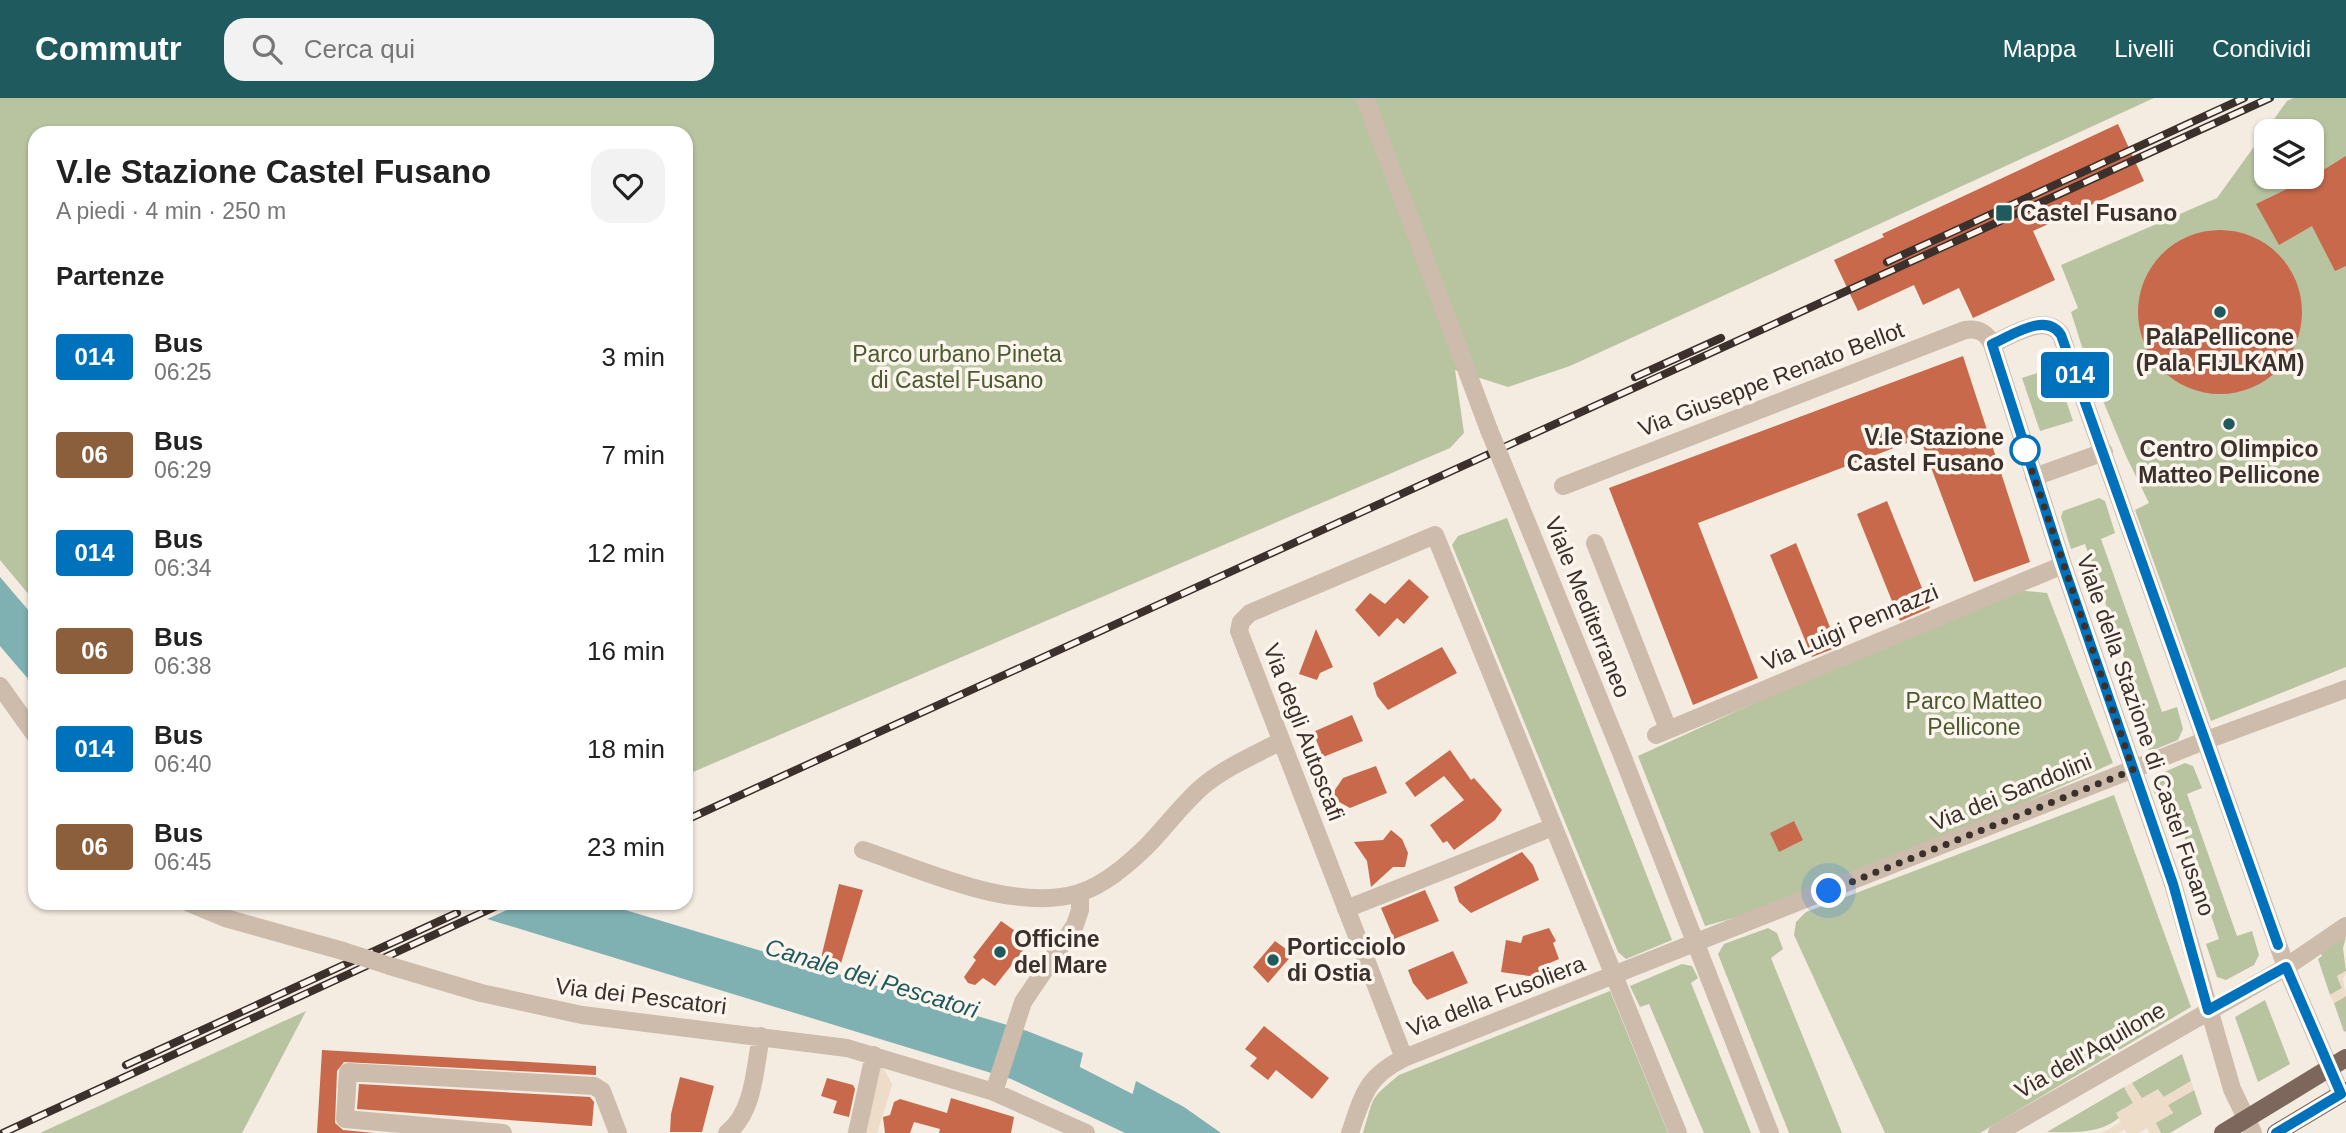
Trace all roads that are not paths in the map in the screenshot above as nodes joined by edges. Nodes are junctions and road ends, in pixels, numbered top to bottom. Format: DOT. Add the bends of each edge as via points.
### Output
graph roads {
  1 [pos="1365,98"];
  2 [pos="1992,344"];
  3 [pos="2104,452"];
  4 [pos="2034,477"];
  5 [pos="1563,486"];
  6 [pos="1595,543"];
  7 [pos="2063,565"];
  8 [pos="0,686"];
  9 [pos="2346,689"];
  10 [pos="28,724"];
  11 [pos="1282,741"];
  12 [pos="2204,741"];
  13 [pos="2133,770"];
  14 [pos="1553,827"];
  15 [pos="863,850"];
  16 [pos="1080,893"];
  17 [pos="1346,909"];
  18 [pos="206,910"];
  19 [pos="2346,926"];
  20 [pos="1695,944"];
  21 [pos="2286,967"];
  22 [pos="1614,976"];
  23 [pos="2208,1010"];
  24 [pos="761,1036"];
  25 [pos="874,1055"];
  26 [pos="1404,1058"];
  27 [pos="2346,1058"];
  28 [pos="2329,1068"];
  29 [pos="993,1092"];
  30 [pos="2343,1093"];
  31 [pos="1051,1126"];
  32 [pos="2250,1126"];
  33 [pos="503,1133"];
  34 [pos="618,1133"];
  35 [pos="727,1133"];
  36 [pos="857,1133"];
  37 [pos="1086,1133"];
  38 [pos="1350,1133"];
  39 [pos="1678,1133"];
  40 [pos="1770,1133"];
  41 [pos="1997,1133"];
  42 [pos="2223,1133"];
  43 [pos="2276,1133"];
  1 -- 20 [label="street, Viale Mediterraneo, bridge" via="1489,430"];
  2 -- 3 [label="street" via="2039,325 2051,325 2061,335"];
  2 -- 4 [label="street, Viale della Stazione di Castel Fusano"];
  2 -- 5 [label="street, Via Giuseppe Renato Bellot" via="1980,331 1965,330"];
  3 -- 4 [label="street"];
  3 -- 12 [label="street"];
  4 -- 7 [label="street, Viale della Stazione di Castel Fusano"];
  6 -- 7 [label="street, Via Luigi Pennazzi" via="1662,732"];
  7 -- 13 [label="street, Viale della Stazione di Castel Fusano"];
  8 -- 10 [label="street"];
  9 -- 12 [label="street, Via dei Sandolini"];
  11 -- 14 [label="street, Via degli Autoscafi" via="1240,634 1244,618 1435,535"];
  11 -- 16 [label="street" via="1204,785 1129,862"];
  11 -- 17 [label="street, Via degli Autoscafi"];
  12 -- 13 [label="street, Via dei Sandolini"];
  12 -- 21 [label="street"];
  13 -- 20 [label="street, Via dei Sandolini"];
  13 -- 23 [label="street, Viale della Stazione di Castel Fusano" via="2173,884"];
  14 -- 17 [label="street"];
  14 -- 22 [label="street"];
  15 -- 16 [label="street" via="979,889 1039,898"];
  16 -- 29 [label="street" via="1075,925 1030,991"];
  17 -- 26 [label="street, Via degli Autoscafi"];
  18 -- 24 [label="street, Via dei Pescatori, bridge" via="536,1007"];
  19 -- 21 [label="street"];
  20 -- 22 [label="street, Via della Fusoliera"];
  20 -- 40 [label="street, Viale Mediterraneo"];
  21 -- 23 [label="street, Via dell'Aquilone"];
  21 -- 28 [label="street"];
  22 -- 26 [label="street, Via della Fusoliera"];
  22 -- 39 [label="street"];
  23 -- 32 [label="street, Viale della Stazione di Castel Fusano" via="2232,1089"];
  23 -- 41 [label="street, Via dell'Aquilone"];
  24 -- 25 [label="street, Via dei Pescatori"];
  24 -- 35 [label="street" via="746,1108"];
  25 -- 29 [label="street, Via dei Pescatori"];
  25 -- 36 [label="street"];
  26 -- 38 [label="street, Via della Fusoliera" via="1369,1083"];
  27 -- 28 [label="main road"];
  28 -- 30 [label="street"];
  28 -- 32 [label="main road"];
  29 -- 31 [label="street, Via dei Pescatori"];
  30 -- 43 [label="main road"];
  31 -- 37 [label="street, Via dei Pescatori"];
  32 -- 42 [label="main road"];
  33 -- 34 [label="street" via="345,1119 348,1072 594,1086 602,1091"];
}
